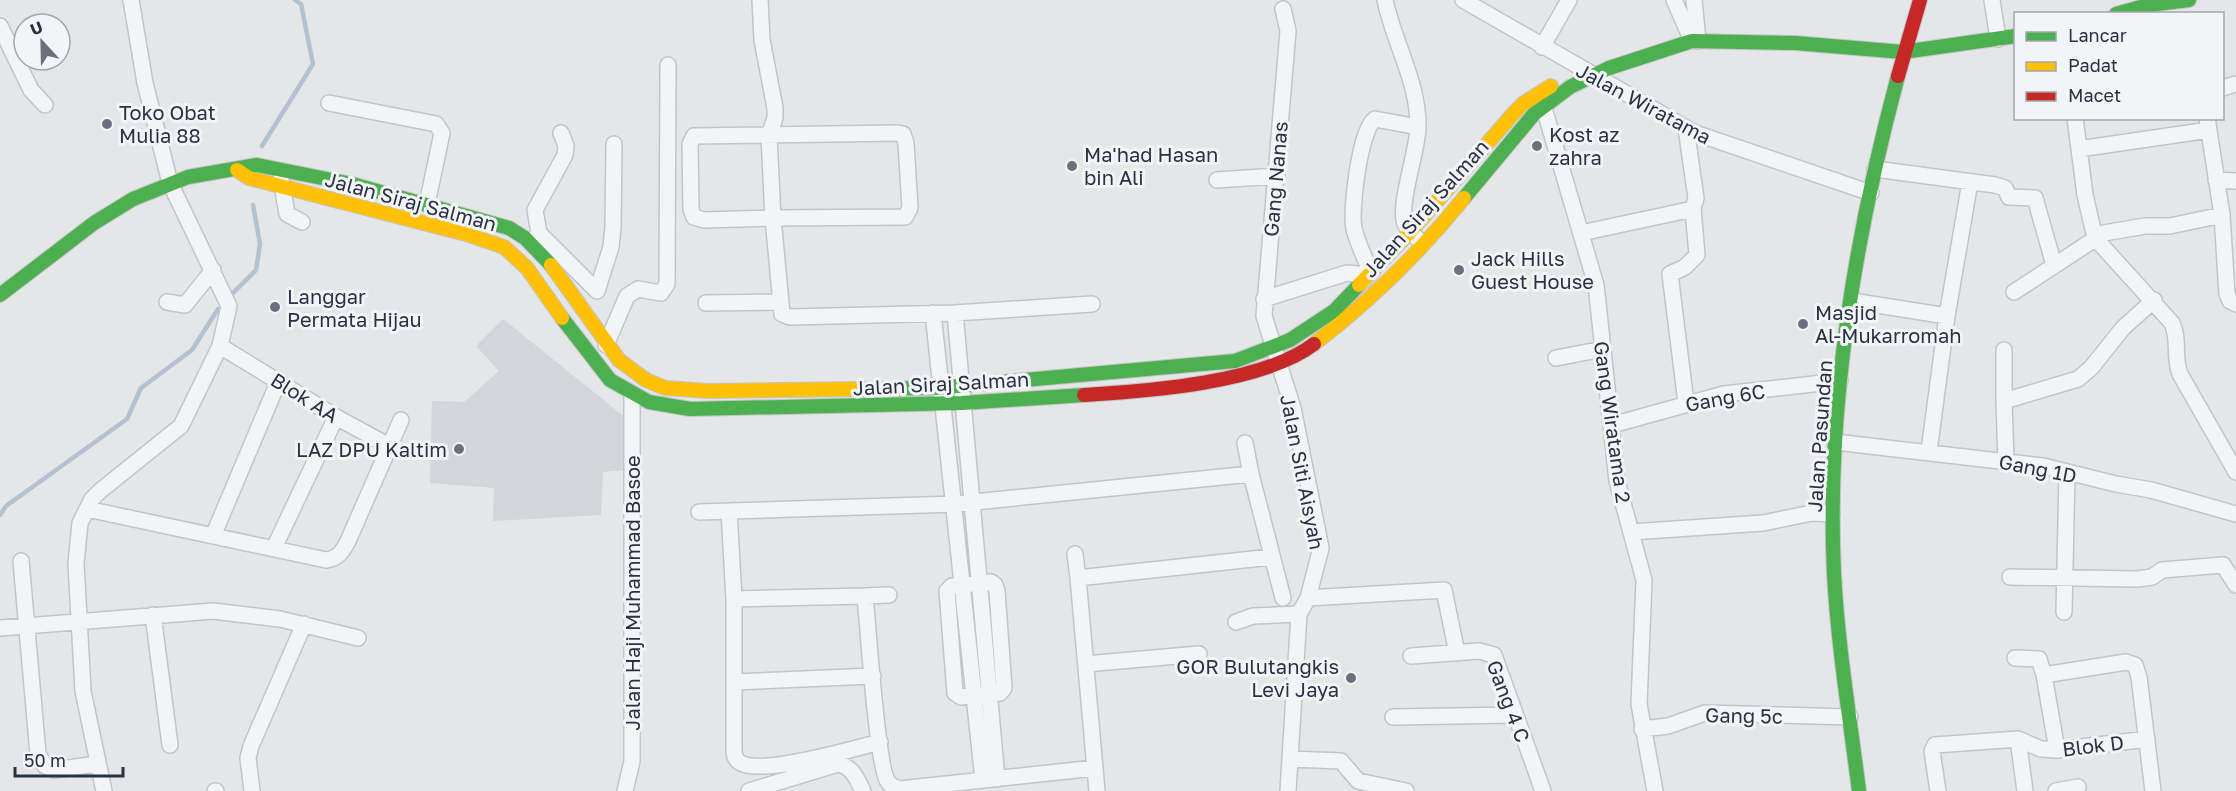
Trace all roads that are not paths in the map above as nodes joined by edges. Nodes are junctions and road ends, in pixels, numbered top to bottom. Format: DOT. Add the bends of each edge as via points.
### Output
graph roads {
  1 [pos="131,0"];
  2 [pos="760,0"];
  3 [pos="1385,0"];
  4 [pos="1463,0"];
  5 [pos="1569,0"];
  6 [pos="1674,0"];
  7 [pos="1694,0"];
  8 [pos="1920,0"];
  9 [pos="1992,0"];
  10 [pos="1479,3"];
  11 [pos="2184,5"];
  12 [pos="1283,9"];
  13 [pos="2131,12"];
  14 [pos="0,26"];
  15 [pos="2014,36"];
  16 [pos="1998,39"];
  17 [pos="1695,41"];
  18 [pos="1542,47"];
  19 [pos="1903,52"];
  20 [pos="668,65"];
  21 [pos="1589,74"];
  22 [pos="1541,99"];
  23 [pos="329,104"];
  24 [pos="45,105"];
  25 [pos="2075,120"];
  26 [pos="2208,124"];
  27 [pos="1418,127"];
  28 [pos="1686,128"];
  29 [pos="561,133"];
  30 [pos="769,136"];
  31 [pos="614,144"];
  32 [pos="2079,149"];
  33 [pos="282,169"];
  34 [pos="1875,169"];
  35 [pos="237,170"];
  36 [pos="1277,176"];
  37 [pos="1217,180"];
  38 [pos="2216,180"];
  39 [pos="2236,181"];
  40 [pos="1970,182"];
  41 [pos="170,183"];
  42 [pos="280,186"];
  43 [pos="1871,193"];
  44 [pos="427,204"];
  45 [pos="1693,209"];
  46 [pos="2222,215"];
  47 [pos="773,218"];
  48 [pos="302,222"];
  49 [pos="1410,232"];
  50 [pos="1581,233"];
  51 [pos="535,238"];
  52 [pos="2095,238"];
  53 [pos="1425,243"];
  54 [pos="2054,265"];
  55 [pos="213,270"];
  56 [pos="1368,277"];
  57 [pos="597,291"];
  58 [pos="2014,292"];
  59 [pos="0,295"];
  60 [pos="1264,299"];
  61 [pos="2154,300"];
  62 [pos="1852,301"];
  63 [pos="167,302"];
  64 [pos="779,302"];
  65 [pos="706,303"];
  66 [pos="1092,304"];
  67 [pos="2236,304"];
  68 [pos="933,313"];
  69 [pos="955,313"];
  70 [pos="1947,316"];
  71 [pos="590,322"];
  72 [pos="578,341"];
  73 [pos="606,345"];
  74 [pos="220,346"];
  75 [pos="1603,348"];
  76 [pos="1273,349"];
  77 [pos="2004,350"];
  78 [pos="1556,358"];
  79 [pos="1280,365"];
  80 [pos="279,380"];
  81 [pos="1840,381"];
  82 [pos="961,386"];
  83 [pos="942,387"];
  84 [pos="632,394"];
  85 [pos="2004,401"];
  86 [pos="962,403"];
  87 [pos="1686,403"];
  88 [pos="944,404"];
  89 [pos="336,417"];
  90 [pos="401,420"];
  91 [pos="1612,425"];
  92 [pos="1836,442"];
  93 [pos="1245,443"];
  94 [pos="391,447"];
  95 [pos="1929,451"];
  96 [pos="2006,461"];
  97 [pos="2236,472"];
  98 [pos="2067,473"];
  99 [pos="1251,474"];
  100 [pos="972,503"];
  101 [pos="955,504"];
  102 [pos="87,508"];
  103 [pos="729,511"];
  104 [pos="699,512"];
  105 [pos="1833,514"];
  106 [pos="2236,514"];
  107 [pos="1631,532"];
  108 [pos="213,536"];
  109 [pos="274,548"];
  110 [pos="1075,554"];
  111 [pos="1271,557"];
  112 [pos="21,561"];
  113 [pos="2010,577"];
  114 [pos="1078,578"];
  115 [pos="2064,579"];
  116 [pos="970,584"];
  117 [pos="2236,585"];
  118 [pos="889,595"];
  119 [pos="865,596"];
  120 [pos="1283,598"];
  121 [pos="1308,598"];
  122 [pos="734,599"];
  123 [pos="2064,612"];
  124 [pos="1299,614"];
  125 [pos="153,615"];
  126 [pos="79,620"];
  127 [pos="1236,622"];
  128 [pos="304,624"];
  129 [pos="26,625"];
  130 [pos="0,628"];
  131 [pos="358,638"];
  132 [pos="1457,653"];
  133 [pos="1199,654"];
  134 [pos="1411,656"];
  135 [pos="2015,658"];
  136 [pos="1086,664"];
  137 [pos="2044,675"];
  138 [pos="873,676"];
  139 [pos="735,682"];
  140 [pos="981,696"];
  141 [pos="1515,715"];
  142 [pos="1393,717"];
  143 [pos="1850,717"];
  144 [pos="1642,729"];
  145 [pos="2018,739"];
  146 [pos="2147,739"];
  147 [pos="880,742"];
  148 [pos="170,744"];
  149 [pos="2057,750"];
  150 [pos="1291,759"];
  151 [pos="97,765"];
  152 [pos="1095,768"];
  153 [pos="990,780"];
  154 [pos="2078,787"];
  155 [pos="104,791"];
  156 [pos="252,791"];
  157 [pos="625,791"];
  158 [pos="748,791"];
  159 [pos="863,791"];
  160 [pos="1097,791"];
  161 [pos="1288,791"];
  162 [pos="1406,791"];
  163 [pos="1543,791"];
  164 [pos="1655,791"];
  165 [pos="1858,791"];
  166 [pos="1938,791"];
  167 [pos="2025,791"];
  168 [pos="2056,791"];
  169 [pos="2153,791"];
  1 -- 41 [label="street" via="147,92"];
  2 -- 30 [label="street" via="762,40 775,108"];
  3 -- 27 [label="street" via="1410,70"];
  4 -- 10 [label="street, Jalan Wiratama"];
  5 -- 18 [label="street"];
  6 -- 17 [label="street"];
  7 -- 17 [label="street"];
  8 -- 19 [label="street, Jalan Pasundan"];
  9 -- 16 [label="street"];
  10 -- 18 [label="street, Jalan Wiratama"];
  11 -- 13 [label="street"];
  12 -- 36 [label="street, Gang Nanas" via="1288,31"];
  14 -- 24 [label="street" via="31,90"];
  15 -- 16 [label="street, Jalan Siraj Salman"];
  16 -- 19 [label="street, Jalan Siraj Salman"];
  17 -- 19 [label="street, Jalan Siraj Salman" via="1795,43"];
  17 -- 21 [label="street, Jalan Siraj Salman"];
  18 -- 21 [label="street, Jalan Wiratama"];
  19 -- 34 [label="street, Jalan Pasundan"];
  20 -- 73 [label="street" via="667,284 661,293 639,289 627,296"];
  21 -- 22 [label="street, Jalan Siraj Salman"];
  21 -- 28 [label="street, Jalan Wiratama"];
  22 -- 49 [label="street, Jalan Siraj Salman" via="1513,114"];
  22 -- 50 [label="street, Gang Wiratama 2"];
  22 -- 53 [label="street, Jalan Siraj Salman"];
  23 -- 44 [label="street" via="436,124 441,133"];
  25 -- 32 [label="street"];
  26 -- 32 [label="street"];
  26 -- 38 [label="street"];
  27 -- 49 [label="street" via="1403,214"];
  27 -- 56 [label="street" via="1375,119 1365,133 1353,226"];
  28 -- 43 [label="street, Jalan Wiratama" via="1710,140"];
  28 -- 45 [label="street" via="1696,198"];
  29 -- 51 [label="street" via="565,155 536,210"];
  30 -- 47 [label="street"];
  30 -- 47 [label="street" via="691,138 691,209 694,217 704,220"];
  30 -- 47 [label="street" via="903,134 910,208 905,217 896,218"];
  31 -- 57 [label="street" via="611,248"];
  32 -- 52 [label="street"];
  33 -- 35 [label="street, Jalan Siraj Salman" via="257,165"];
  33 -- 42 [label="street"];
  33 -- 44 [label="street, Jalan Siraj Salman"];
  34 -- 40 [label="street"];
  34 -- 43 [label="street, Jalan Pasundan"];
  35 -- 41 [label="street, Jalan Siraj Salman"];
  35 -- 42 [label="street, Jalan Siraj Salman" via="249,178"];
  36 -- 37 [label="street"];
  36 -- 60 [label="street, Gang Nanas"];
  38 -- 39 [label="street"];
  38 -- 46 [label="street"];
  40 -- 54 [label="street" via="2001,186 2009,197 2035,198"];
  40 -- 70 [label="street"];
  41 -- 55 [label="street"];
  41 -- 59 [label="street, Jalan Siraj Salman" via="133,199 94,223"];
  42 -- 48 [label="street" via="287,214"];
  42 -- 72 [label="street, Jalan Siraj Salman" via="504,247 528,268"];
  43 -- 62 [label="street, Jalan Pasundan"];
  44 -- 51 [label="street, Jalan Siraj Salman"];
  45 -- 50 [label="street"];
  45 -- 87 [label="street" via="1697,255 1685,267 1671,272 1670,278"];
  46 -- 52 [label="street" via="2170,226 2116,230"];
  46 -- 67 [label="street" via="2227,294"];
  47 -- 64 [label="street"];
  49 -- 53 [label="street"];
  49 -- 56 [label="street, Jalan Siraj Salman"];
  50 -- 75 [label="street, Gang Wiratama 2" via="1596,285"];
  51 -- 57 [label="street"];
  51 -- 71 [label="street, Jalan Siraj Salman"];
  52 -- 54 [label="street"];
  52 -- 61 [label="street"];
  53 -- 79 [label="street, Jalan Siraj Salman" via="1333,331"];
  54 -- 58 [label="street"];
  55 -- 63 [label="street" via="185,305"];
  55 -- 74 [label="street" via="229,306"];
  56 -- 60 [label="street" via="1347,273"];
  56 -- 76 [label="street, Jalan Siraj Salman" via="1317,324"];
  57 -- 71 [label="street"];
  60 -- 76 [label="street, Gang Nanas" via="1265,326"];
  61 -- 85 [label="street" via="2122,328 2078,379"];
  61 -- 97 [label="street" via="2177,333 2175,361 2180,374"];
  62 -- 70 [label="street"];
  62 -- 81 [label="street, Jalan Pasundan"];
  64 -- 65 [label="street"];
  64 -- 68 [label="street" via="782,314 790,317"];
  66 -- 69 [label="street"];
  68 -- 69 [label="street"];
  68 -- 83 [label="street"];
  69 -- 82 [label="street"];
  70 -- 95 [label="street"];
  71 -- 72 [label="street"];
  71 -- 73 [label="street, Jalan Siraj Salman"];
  72 -- 84 [label="street, Jalan Siraj Salman" via="610,380"];
  73 -- 83 [label="street, Jalan Siraj Salman" via="639,376 680,390"];
  74 -- 80 [label="street, Blok AA"];
  74 -- 102 [label="street" via="181,426 100,491"];
  75 -- 78 [label="street"];
  75 -- 91 [label="street, Gang Wiratama 2"];
  76 -- 79 [label="street, Jalan Siti Aisyah"];
  76 -- 82 [label="street, Jalan Siraj Salman" via="1235,361"];
  77 -- 85 [label="street"];
  79 -- 86 [label="street, Jalan Siraj Salman" via="1240,377 1127,392"];
  79 -- 121 [label="street, Jalan Siti Aisyah" via="1301,443 1321,548"];
  80 -- 89 [label="street, Blok AA"];
  80 -- 108 [label="street"];
  81 -- 87 [label="street, Gang 6C" via="1724,394"];
  81 -- 92 [label="street, Jalan Pasundan"];
  82 -- 83 [label="street, Jalan Siraj Salman"];
  82 -- 86 [label="street"];
  83 -- 88 [label="street"];
  84 -- 88 [label="street, Jalan Siraj Salman" via="649,402 690,410"];
  84 -- 157 [label="street, Jalan Haji Muhammad Basoe" via="633,760"];
  85 -- 96 [label="street"];
  86 -- 88 [label="street, Jalan Siraj Salman"];
  86 -- 100 [label="street"];
  87 -- 91 [label="street, Gang 6C"];
  88 -- 101 [label="street"];
  89 -- 94 [label="street, Blok AA"];
  89 -- 109 [label="street"];
  90 -- 94 [label="street"];
  91 -- 107 [label="street, Gang Wiratama 2" via="1618,489"];
  92 -- 95 [label="street, Gang 1D"];
  92 -- 105 [label="street, Jalan Pasundan"];
  93 -- 99 [label="street"];
  94 -- 109 [label="street" via="340,554 326,560"];
  95 -- 96 [label="street, Gang 1D"];
  96 -- 98 [label="street, Gang 1D"];
  98 -- 106 [label="street, Gang 1D" via="2151,490"];
  98 -- 115 [label="street"];
  99 -- 100 [label="street"];
  99 -- 111 [label="street"];
  100 -- 101 [label="street"];
  100 -- 116 [label="street"];
  101 -- 103 [label="street"];
  101 -- 116 [label="street"];
  102 -- 108 [label="street"];
  102 -- 126 [label="street" via="77,539"];
  103 -- 104 [label="street"];
  103 -- 122 [label="street"];
  105 -- 107 [label="street"];
  105 -- 143 [label="street, Jalan Pasundan" via="1838,620"];
  107 -- 144 [label="street, Gang Wiratama 2" via="1645,588 1639,704"];
  108 -- 109 [label="street"];
  110 -- 114 [label="street"];
  111 -- 114 [label="street"];
  111 -- 120 [label="street"];
  112 -- 129 [label="street"];
  113 -- 115 [label="street"];
  114 -- 136 [label="street"];
  115 -- 117 [label="street" via="2137,579 2152,577 2162,570 2223,565"];
  115 -- 123 [label="street"];
  116 -- 140 [label="street"];
  116 -- 140 [label="street" via="952,586 947,591 955,693 961,697"];
  116 -- 140 [label="street" via="993,583 998,591 1005,683 1002,692"];
  118 -- 119 [label="street"];
  119 -- 122 [label="street"];
  119 -- 138 [label="street"];
  121 -- 124 [label="street, Jalan Siti Aisyah"];
  121 -- 132 [label="street" via="1444,590"];
  122 -- 139 [label="street"];
  124 -- 127 [label="street" via="1253,616"];
  124 -- 150 [label="street, Jalan Siti Aisyah"];
  125 -- 126 [label="street"];
  125 -- 128 [label="street" via="213,611"];
  125 -- 148 [label="street"];
  126 -- 129 [label="street"];
  126 -- 151 [label="street" via="83,691"];
  128 -- 131 [label="street"];
  128 -- 156 [label="street" via="251,746"];
  129 -- 130 [label="street"];
  129 -- 151 [label="street" via="34,720 42,762 54,770"];
  132 -- 134 [label="street, Gang 4 C"];
  132 -- 141 [label="street, Gang 4 C" via="1479,651 1494,655"];
  133 -- 136 [label="street"];
  135 -- 137 [label="street" via="2039,659"];
  136 -- 152 [label="street"];
  137 -- 146 [label="street" via="2132,663 2139,677"];
  137 -- 149 [label="street"];
  138 -- 139 [label="street"];
  138 -- 147 [label="street"];
  139 -- 147 [label="street" via="734,754 742,764 798,763"];
  140 -- 153 [label="street"];
  141 -- 142 [label="street"];
  141 -- 163 [label="street, Gang 4 C"];
  143 -- 144 [label="street, Gang 5c" via="1704,713 1668,726"];
  143 -- 165 [label="street, Jalan Pasundan"];
  144 -- 164 [label="street, Gang Wiratama 2"];
  145 -- 149 [label="street, Blok D" via="2041,749"];
  145 -- 166 [label="street, Blok D" via="1935,745 1932,751"];
  145 -- 167 [label="street"];
  146 -- 149 [label="street, Blok D"];
  146 -- 169 [label="street"];
  147 -- 153 [label="street" via="886,777 894,787"];
  150 -- 161 [label="street, Jalan Siti Aisyah"];
  150 -- 162 [label="street" via="1341,761 1354,779"];
  151 -- 155 [label="street"];
  152 -- 153 [label="street"];
  152 -- 160 [label="street"];
  154 -- 168 [label="street"];
  158 -- 159 [label="street" via="838,764 853,772"];
}
